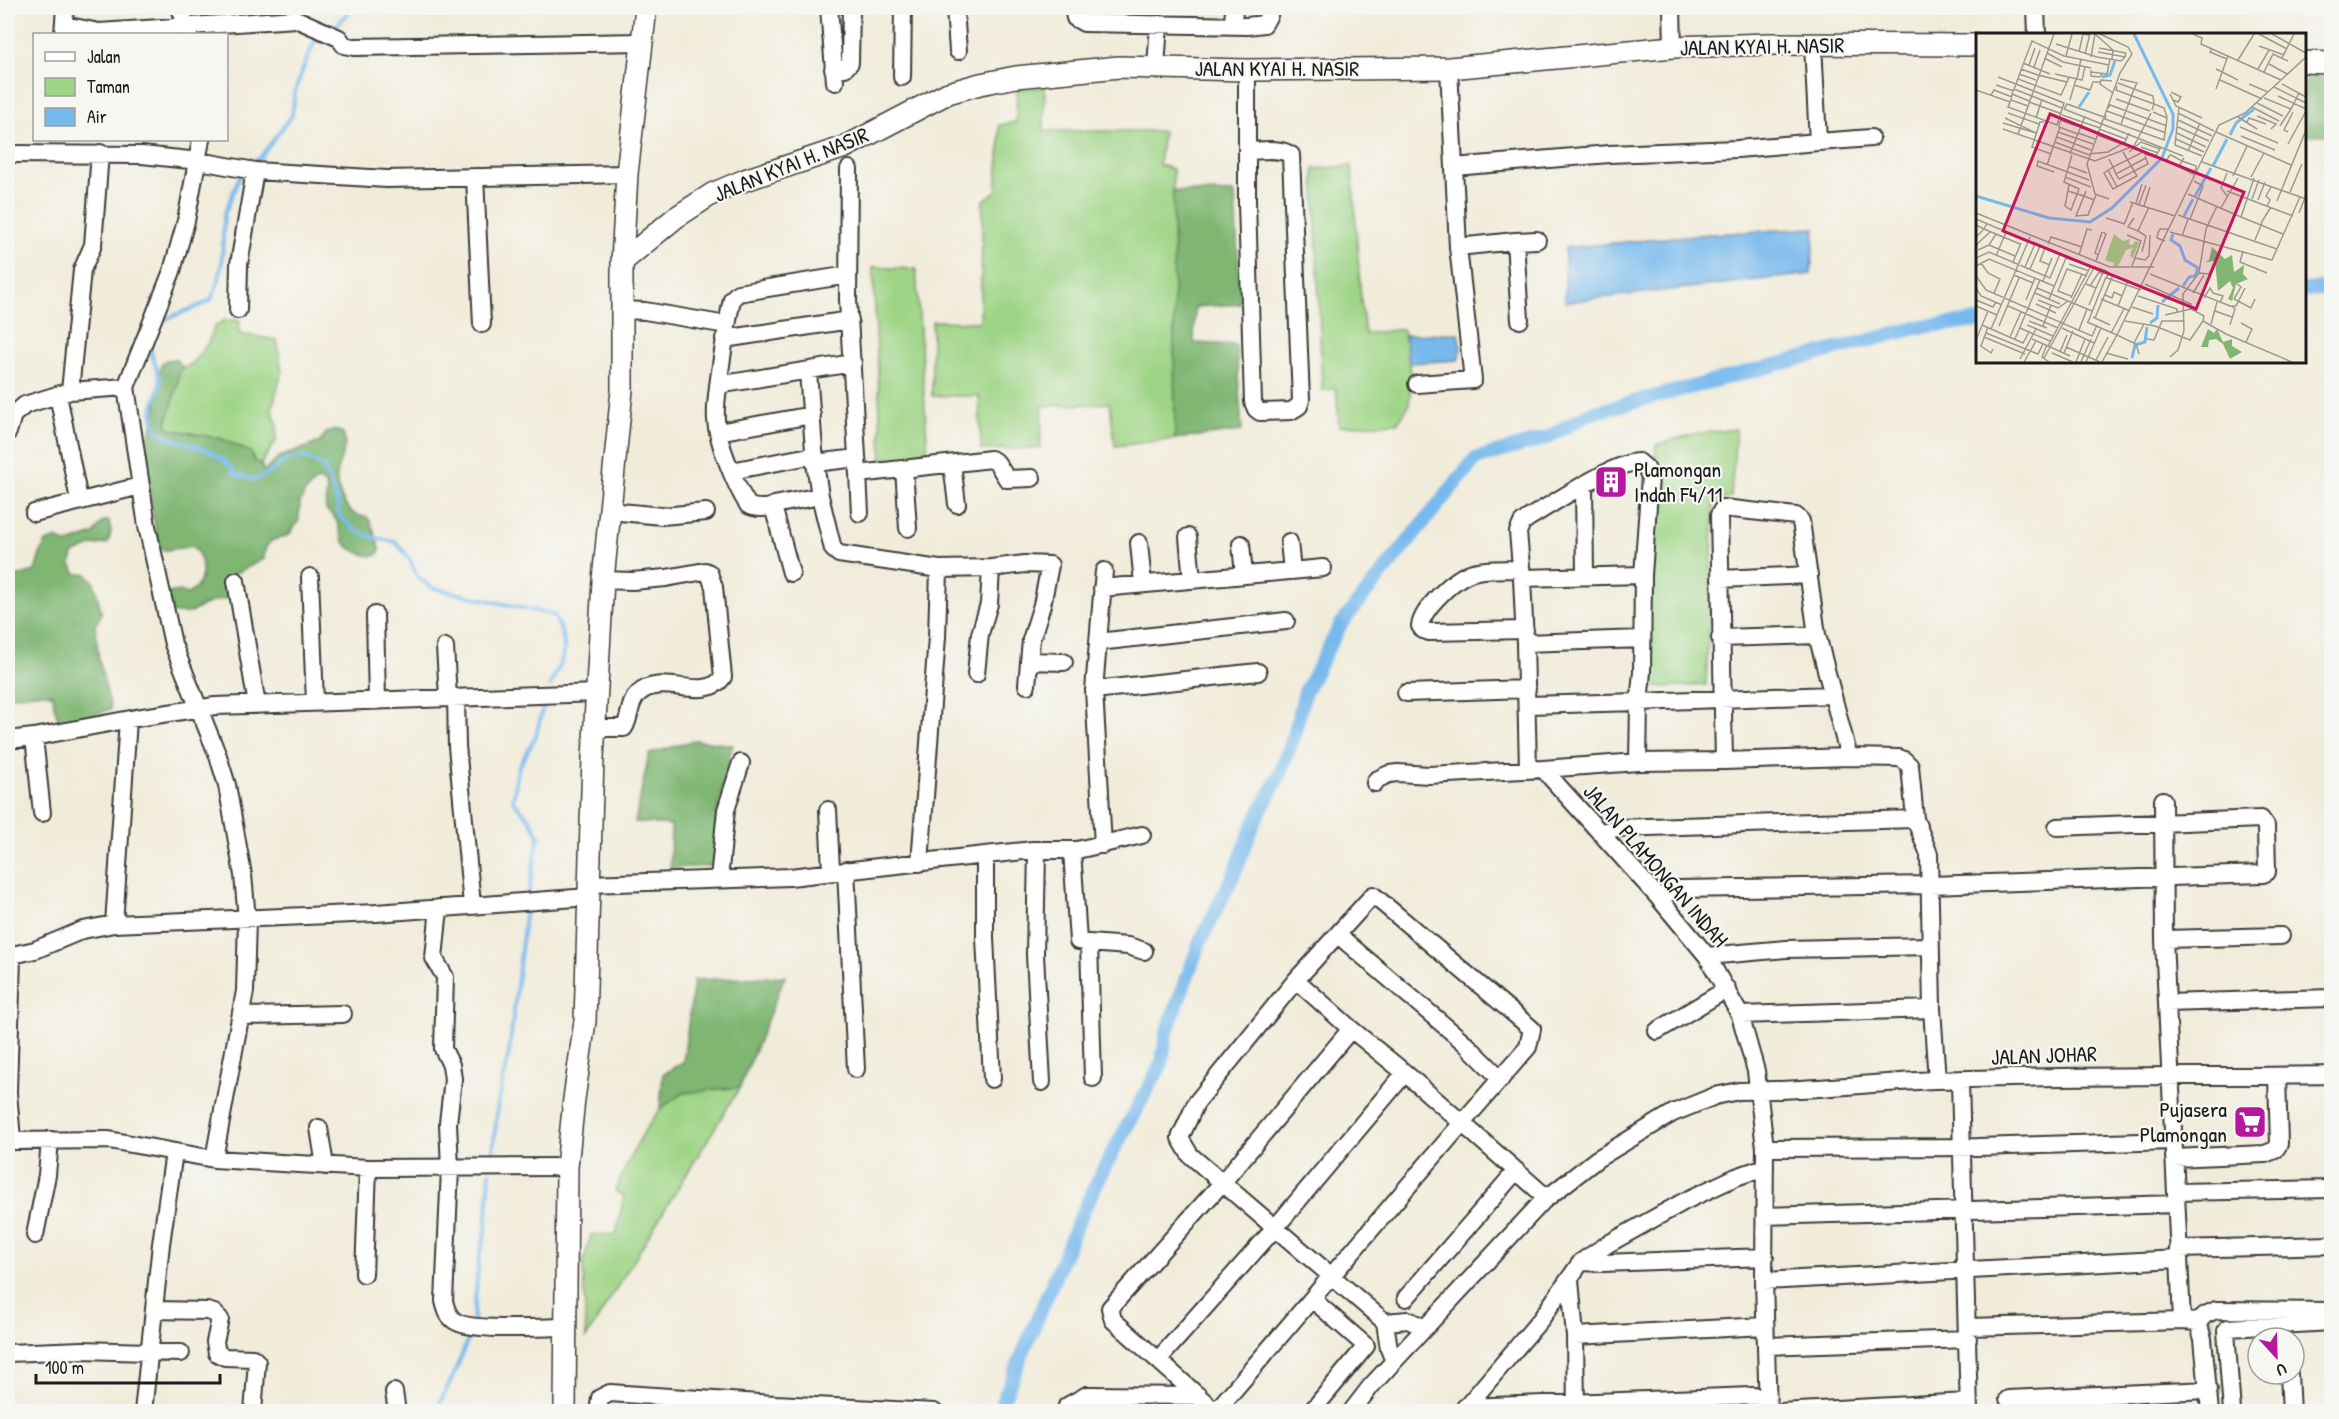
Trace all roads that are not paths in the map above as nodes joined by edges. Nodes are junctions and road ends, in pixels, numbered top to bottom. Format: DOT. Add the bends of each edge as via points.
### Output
graph roads {
  1 [pos="65,8"];
  2 [pos="180,8"];
  3 [pos="646,8"];
  4 [pos="829,8"];
  5 [pos="851,8"];
  6 [pos="903,8"];
  7 [pos="955,8"];
  8 [pos="1073,8"];
  9 [pos="1126,8"];
  10 [pos="1234,8"];
  11 [pos="1270,8"];
  12 [pos="1672,8"];
  13 [pos="2036,8"];
  14 [pos="1159,24"];
  15 [pos="1126,25"];
  16 [pos="1233,26"];
  17 [pos="63,30"];
  18 [pos="187,31"];
  19 [pos="2037,33"];
  20 [pos="642,42"];
  21 [pos="1813,44"];
  22 [pos="1976,45"];
  23 [pos="1673,46"];
  24 [pos="958,51"];
  25 [pos="1157,57"];
  26 [pos="2306,62"];
  27 [pos="2331,63"];
  28 [pos="1449,68"];
  29 [pos="1247,70"];
  30 [pos="902,77"];
  31 [pos="1871,138"];
  32 [pos="201,141"];
  33 [pos="1818,142"];
  34 [pos="73,147"];
  35 [pos="1247,151"];
  36 [pos="100,153"];
  37 [pos="8,154"];
  38 [pos="199,160"];
  39 [pos="1454,167"];
  40 [pos="849,169"];
  41 [pos="255,171"];
  42 [pos="627,174"];
  43 [pos="475,177"];
  44 [pos="1537,240"];
  45 [pos="1515,241"];
  46 [pos="1458,247"];
  47 [pos="622,262"];
  48 [pos="848,275"];
  49 [pos="238,310"];
  50 [pos="622,310"];
  51 [pos="850,320"];
  52 [pos="1520,320"];
  53 [pos="482,324"];
  54 [pos="725,332"];
  55 [pos="853,363"];
  56 [pos="808,371"];
  57 [pos="1417,384"];
  58 [pos="718,385"];
  59 [pos="126,387"];
  60 [pos="64,393"];
  61 [pos="812,414"];
  62 [pos="8,432"];
  63 [pos="718,432"];
  64 [pos="815,459"];
  65 [pos="952,464"];
  66 [pos="857,466"];
  67 [pos="904,469"];
  68 [pos="731,471"];
  69 [pos="1032,478"];
  70 [pos="1584,485"];
  71 [pos="140,486"];
  72 [pos="820,496"];
  73 [pos="79,500"];
  74 [pos="957,504"];
  75 [pos="774,505"];
  76 [pos="610,512"];
  77 [pos="706,512"];
  78 [pos="34,513"];
  79 [pos="860,513"];
  80 [pos="908,528"];
  81 [pos="1188,537"];
  82 [pos="1289,542"];
  83 [pos="1139,543"];
  84 [pos="1241,544"];
  85 [pos="992,568"];
  86 [pos="1323,568"];
  87 [pos="939,569"];
  88 [pos="1292,571"];
  89 [pos="790,573"];
  90 [pos="1522,574"];
  91 [pos="1244,575"];
  92 [pos="1643,575"];
  93 [pos="1809,575"];
  94 [pos="1585,576"];
  95 [pos="310,578"];
  96 [pos="1720,579"];
  97 [pos="603,580"];
  98 [pos="1192,580"];
  99 [pos="236,581"];
  100 [pos="1143,585"];
  101 [pos="375,615"];
  102 [pos="1286,621"];
  103 [pos="1817,634"];
  104 [pos="1525,637"];
  105 [pos="1720,638"];
  106 [pos="1642,639"];
  107 [pos="1098,642"];
  108 [pos="445,647"];
  109 [pos="1029,661"];
  110 [pos="1064,662"];
  111 [pos="1258,672"];
  112 [pos="976,674"];
  113 [pos="1028,684"];
  114 [pos="1094,690"];
  115 [pos="598,693"];
  116 [pos="1406,693"];
  117 [pos="1832,695"];
  118 [pos="452,697"];
  119 [pos="1527,697"];
  120 [pos="1722,700"];
  121 [pos="377,701"];
  122 [pos="1639,702"];
  123 [pos="315,703"];
  124 [pos="257,705"];
  125 [pos="198,708"];
  126 [pos="128,720"];
  127 [pos="595,728"];
  128 [pos="34,737"];
  129 [pos="8,740"];
  130 [pos="1849,757"];
  131 [pos="1724,760"];
  132 [pos="1638,762"];
  133 [pos="741,763"];
  134 [pos="1535,769"];
  135 [pos="1375,783"];
  136 [pos="2163,800"];
  137 [pos="828,810"];
  138 [pos="42,813"];
  139 [pos="1915,819"];
  140 [pos="2163,823"];
  141 [pos="2057,827"];
  142 [pos="1600,833"];
  143 [pos="1142,835"];
  144 [pos="1103,845"];
  145 [pos="1037,850"];
  146 [pos="1072,850"];
  147 [pos="985,855"];
  148 [pos="920,863"];
  149 [pos="839,870"];
  150 [pos="719,879"];
  151 [pos="2163,879"];
  152 [pos="1930,885"];
  153 [pos="589,891"];
  154 [pos="1658,897"];
  155 [pos="472,905"];
  156 [pos="439,908"];
  157 [pos="247,919"];
  158 [pos="114,924"];
  159 [pos="1338,935"];
  160 [pos="2281,936"];
  161 [pos="2164,939"];
  162 [pos="1089,943"];
  163 [pos="1930,946"];
  164 [pos="1144,951"];
  165 [pos="10,956"];
  166 [pos="1707,956"];
  167 [pos="1296,980"];
  168 [pos="1727,989"];
  169 [pos="2331,998"];
  170 [pos="2167,1003"];
  171 [pos="1932,1009"];
  172 [pos="343,1014"];
  173 [pos="1740,1015"];
  174 [pos="241,1016"];
  175 [pos="1351,1029"];
  176 [pos="1658,1031"];
  177 [pos="856,1069"];
  178 [pos="2170,1072"];
  179 [pos="1405,1073"];
  180 [pos="2277,1076"];
  181 [pos="2331,1076"];
  182 [pos="1093,1078"];
  183 [pos="1501,1078"];
  184 [pos="992,1079"];
  185 [pos="1938,1080"];
  186 [pos="1960,1081"];
  187 [pos="1042,1082"];
  188 [pos="1759,1091"];
  189 [pos="1462,1123"];
  190 [pos="319,1128"];
  191 [pos="50,1140"];
  192 [pos="10,1141"];
  193 [pos="2173,1141"];
  194 [pos="1963,1147"];
  195 [pos="1765,1149"];
  196 [pos="174,1152"];
  197 [pos="2174,1158"];
  198 [pos="214,1159"];
  199 [pos="325,1166"];
  200 [pos="567,1167"];
  201 [pos="1765,1167"];
  202 [pos="368,1168"];
  203 [pos="450,1169"];
  204 [pos="1516,1171"];
  205 [pos="1222,1184"];
  206 [pos="2331,1189"];
  207 [pos="1547,1198"];
  208 [pos="2176,1198"];
  209 [pos="1964,1209"];
  210 [pos="1765,1216"];
  211 [pos="1275,1228"];
  212 [pos="35,1235"];
  213 [pos="2331,1245"];
  214 [pos="2178,1254"];
  215 [pos="1765,1257"];
  216 [pos="1581,1262"];
  217 [pos="1966,1271"];
  218 [pos="364,1275"];
  219 [pos="1332,1277"];
  220 [pos="1570,1280"];
  221 [pos="1764,1281"];
  222 [pos="1406,1298"];
  223 [pos="1312,1299"];
  224 [pos="154,1310"];
  225 [pos="2331,1311"];
  226 [pos="1385,1322"];
  227 [pos="2190,1322"];
  228 [pos="2331,1322"];
  229 [pos="1765,1326"];
  230 [pos="566,1327"];
  231 [pos="2306,1327"];
  232 [pos="1425,1328"];
  233 [pos="2246,1328"];
  234 [pos="1967,1333"];
  235 [pos="1575,1336"];
  236 [pos="1767,1346"];
  237 [pos="150,1352"];
  238 [pos="8,1353"];
  239 [pos="181,1353"];
  240 [pos="1158,1360"];
  241 [pos="1394,1361"];
  242 [pos="2290,1386"];
  243 [pos="2208,1390"];
  244 [pos="394,1392"];
  245 [pos="1199,1396"];
  246 [pos="2008,1399"];
  247 [pos="1768,1405"];
  248 [pos="1576,1406"];
  249 [pos="1969,1407"];
  250 [pos="774,1408"];
  251 [pos="1463,1409"];
  252 [pos="1216,1411"];
  253 [pos="143,1412"];
  254 [pos="253,1412"];
  255 [pos="397,1412"];
  256 [pos="565,1412"];
  257 [pos="598,1412"];
  258 [pos="934,1412"];
  259 [pos="1065,1412"];
  260 [pos="1311,1412"];
  261 [pos="1351,1412"];
  262 [pos="1780,1412"];
  263 [pos="2210,1412"];
  264 [pos="2232,1412"];
  265 [pos="2291,1412"];
  1 -- 17 [label="street"];
  2 -- 18 [label="street"];
  3 -- 20 [label="main road"];
  4 -- 5 [label="street" via="834,75 850,63"];
  6 -- 30 [label="street"];
  7 -- 24 [label="street"];
  8 -- 15 [label="street" via="1073,16 1079,22"];
  9 -- 15 [label="street"];
  10 -- 16 [label="street"];
  11 -- 16 [label="street" via="1264,24"];
  12 -- 23 [label="street"];
  13 -- 19 [label="street"];
  14 -- 15 [label="street"];
  14 -- 16 [label="street"];
  14 -- 25 [label="street"];
  17 -- 18 [label="street"];
  18 -- 20 [label="street" via="283,18 296,19 354,47"];
  20 -- 42 [label="main road"];
  21 -- 22 [label="main road, JALAN KYAI H. NASIR"];
  21 -- 23 [label="main road, JALAN KYAI H. NASIR"];
  21 -- 33 [label="street"];
  23 -- 28 [label="main road, JALAN KYAI H. NASIR"];
  25 -- 29 [label="main road, JALAN KYAI H. NASIR"];
  25 -- 47 [label="main road, JALAN KYAI H. NASIR" via="1119,67 1016,77 948,93 845,147 711,194"];
  26 -- 27 [label="main road"];
  28 -- 29 [label="main road, JALAN KYAI H. NASIR"];
  28 -- 39 [label="street"];
  29 -- 35 [label="street"];
  31 -- 33 [label="street"];
  32 -- 38 [label="street"];
  33 -- 39 [label="street"];
  34 -- 36 [label="street"];
  34 -- 37 [label="street"];
  35 -- 35 [label="street" via="1253,402 1260,412 1291,411 1297,409 1300,400 1290,155 1281,151"];
  36 -- 38 [label="street"];
  36 -- 60 [label="street" via="93,245 82,270"];
  38 -- 41 [label="street"];
  38 -- 59 [label="street" via="172,271"];
  39 -- 46 [label="street"];
  40 -- 48 [label="street"];
  41 -- 43 [label="street" via="387,179"];
  41 -- 49 [label="street" via="239,264"];
  42 -- 43 [label="street"];
  42 -- 47 [label="main road"];
  43 -- 53 [label="street"];
  44 -- 45 [label="street"];
  45 -- 46 [label="street"];
  45 -- 52 [label="street"];
  46 -- 57 [label="street" via="1473,380"];
  47 -- 50 [label="main road"];
  48 -- 51 [label="street"];
  48 -- 54 [label="street" via="738,293 732,299"];
  50 -- 54 [label="street"];
  50 -- 76 [label="main road" via="622,390"];
  51 -- 54 [label="street"];
  51 -- 55 [label="street"];
  54 -- 58 [label="street"];
  55 -- 56 [label="street"];
  55 -- 66 [label="street"];
  56 -- 58 [label="street"];
  56 -- 61 [label="street"];
  58 -- 63 [label="street"];
  59 -- 60 [label="street"];
  59 -- 71 [label="street"];
  60 -- 62 [label="street" via="17,410"];
  60 -- 73 [label="street"];
  61 -- 63 [label="street"];
  61 -- 64 [label="street"];
  63 -- 68 [label="street"];
  64 -- 66 [label="street"];
  64 -- 68 [label="street"];
  64 -- 72 [label="street"];
  65 -- 67 [label="street"];
  65 -- 69 [label="street" via="991,459 1007,479"];
  65 -- 74 [label="street"];
  66 -- 67 [label="street"];
  66 -- 79 [label="street"];
  67 -- 80 [label="street"];
  68 -- 75 [label="street" via="748,505"];
  70 -- 90 [label="street" via="1522,523 1518,532"];
  70 -- 92 [label="street" via="1632,462 1644,464 1648,470"];
  70 -- 94 [label="street"];
  71 -- 73 [label="street"];
  71 -- 125 [label="street" via="173,644"];
  72 -- 75 [label="street"];
  72 -- 87 [label="street" via="830,544 837,553"];
  73 -- 78 [label="street"];
  75 -- 89 [label="street"];
  76 -- 77 [label="street" via="662,516"];
  76 -- 97 [label="main road"];
  81 -- 98 [label="street"];
  82 -- 88 [label="street"];
  83 -- 100 [label="street"];
  84 -- 91 [label="street"];
  85 -- 87 [label="street"];
  85 -- 109 [label="street" via="1050,565"];
  85 -- 112 [label="street"];
  86 -- 88 [label="street"];
  87 -- 148 [label="street"];
  88 -- 91 [label="street"];
  90 -- 94 [label="street"];
  90 -- 104 [label="street"];
  90 -- 104 [label="street" via="1465,575 1430,606 1420,626 1429,632"];
  91 -- 98 [label="street"];
  92 -- 94 [label="street"];
  92 -- 106 [label="street"];
  93 -- 96 [label="street"];
  93 -- 96 [label="street" via="1798,518 1728,508 1719,515"];
  93 -- 103 [label="street"];
  95 -- 123 [label="street"];
  96 -- 105 [label="street"];
  97 -- 115 [label="main road"];
  97 -- 127 [label="street" via="632,581 707,572 714,587 723,677 720,682 700,688 648,686 630,705 624,728"];
  98 -- 100 [label="street"];
  99 -- 124 [label="street"];
  100 -- 107 [label="street" via="1103,580"];
  101 -- 121 [label="street"];
  102 -- 107 [label="street"];
  103 -- 105 [label="street"];
  103 -- 117 [label="street"];
  104 -- 106 [label="street"];
  104 -- 119 [label="street"];
  105 -- 120 [label="street"];
  106 -- 122 [label="street"];
  107 -- 114 [label="street"];
  108 -- 118 [label="street"];
  109 -- 110 [label="street"];
  109 -- 113 [label="street"];
  111 -- 114 [label="street"];
  114 -- 144 [label="street"];
  115 -- 118 [label="street"];
  115 -- 127 [label="main road"];
  116 -- 119 [label="street"];
  117 -- 120 [label="street"];
  117 -- 130 [label="street"];
  118 -- 121 [label="street"];
  118 -- 155 [label="street"];
  119 -- 122 [label="street"];
  119 -- 134 [label="street"];
  120 -- 122 [label="street"];
  120 -- 131 [label="street"];
  121 -- 123 [label="street"];
  122 -- 132 [label="street"];
  123 -- 124 [label="street"];
  124 -- 125 [label="street"];
  125 -- 126 [label="street"];
  125 -- 157 [label="street" via="227,784"];
  126 -- 128 [label="street"];
  126 -- 158 [label="street"];
  127 -- 153 [label="main road"];
  128 -- 129 [label="street"];
  128 -- 138 [label="street"];
  130 -- 131 [label="street"];
  130 -- 139 [label="street" via="1899,758 1907,762"];
  131 -- 132 [label="street"];
  132 -- 134 [label="street"];
  133 -- 150 [label="street" via="726,810"];
  134 -- 135 [label="street" via="1389,774"];
  134 -- 142 [label="street, JALAN PLAMONGAN INDAH"];
  136 -- 140 [label="street"];
  137 -- 149 [label="street"];
  139 -- 142 [label="street" via="1616,828"];
  139 -- 152 [label="street" via="1929,854"];
  140 -- 141 [label="street"];
  140 -- 151 [label="street"];
  140 -- 151 [label="street" via="2261,819 2266,826 2267,865 2263,874"];
  142 -- 154 [label="street, JALAN PLAMONGAN INDAH"];
  143 -- 144 [label="street"];
  144 -- 146 [label="street"];
  145 -- 146 [label="street"];
  145 -- 147 [label="street"];
  145 -- 187 [label="street" via="1035,955"];
  146 -- 162 [label="street" via="1078,941"];
  147 -- 148 [label="street"];
  147 -- 184 [label="street"];
  148 -- 149 [label="street"];
  149 -- 150 [label="street" via="790,877"];
  149 -- 177 [label="street"];
  150 -- 153 [label="street"];
  151 -- 152 [label="street"];
  151 -- 161 [label="street"];
  152 -- 154 [label="street" via="1679,889"];
  152 -- 163 [label="street"];
  153 -- 155 [label="street"];
  153 -- 200 [label="main road" via="585,1021"];
  154 -- 166 [label="street, JALAN PLAMONGAN INDAH"];
  155 -- 156 [label="street"];
  156 -- 157 [label="street"];
  156 -- 203 [label="street" via="434,958 445,974 443,1049 452,1071"];
  157 -- 158 [label="street"];
  157 -- 174 [label="street"];
  158 -- 165 [label="street" via="82,930"];
  159 -- 167 [label="street"];
  159 -- 183 [label="street"];
  159 -- 183 [label="street" via="1373,895 1532,1029 1528,1047"];
  160 -- 161 [label="street"];
  161 -- 170 [label="street"];
  162 -- 164 [label="street"];
  162 -- 182 [label="street"];
  163 -- 166 [label="street" via="1786,949"];
  163 -- 171 [label="street"];
  165 -- 192 [label="street"];
  166 -- 168 [label="street, JALAN PLAMONGAN INDAH"];
  167 -- 175 [label="street"];
  167 -- 205 [label="street" via="1196,1103 1180,1138 1190,1155"];
  168 -- 173 [label="street, JALAN PLAMONGAN INDAH"];
  168 -- 176 [label="street"];
  169 -- 170 [label="street"];
  170 -- 178 [label="street"];
  171 -- 173 [label="street"];
  171 -- 185 [label="street"];
  172 -- 174 [label="street"];
  173 -- 188 [label="street, JALAN PLAMONGAN INDAH" via="1751,1045"];
  174 -- 198 [label="street"];
  175 -- 179 [label="street"];
  175 -- 205 [label="street"];
  178 -- 180 [label="street, JALAN JOHAR"];
  178 -- 186 [label="street, JALAN JOHAR"];
  178 -- 193 [label="street"];
  179 -- 189 [label="street"];
  179 -- 211 [label="street"];
  180 -- 181 [label="street, JALAN JOHAR"];
  180 -- 197 [label="street" via="2279,1144 2275,1150 2265,1154"];
  183 -- 189 [label="street"];
  185 -- 186 [label="street, JALAN JOHAR"];
  185 -- 188 [label="street, JALAN JOHAR"];
  186 -- 194 [label="street"];
  188 -- 195 [label="street, JALAN PLAMONGAN INDAH"];
  188 -- 207 [label="street, JALAN JOHAR" via="1715,1096 1673,1113 1597,1160"];
  189 -- 204 [label="street"];
  189 -- 219 [label="street"];
  190 -- 199 [label="street"];
  191 -- 192 [label="street"];
  191 -- 196 [label="street" via="109,1140"];
  191 -- 212 [label="street"];
  193 -- 194 [label="street"];
  193 -- 197 [label="street"];
  194 -- 195 [label="street"];
  194 -- 209 [label="street"];
  195 -- 201 [label="street, JALAN PLAMONGAN INDAH"];
  196 -- 198 [label="street"];
  196 -- 224 [label="street"];
  197 -- 208 [label="street"];
  198 -- 199 [label="street"];
  199 -- 202 [label="street"];
  200 -- 203 [label="street"];
  200 -- 230 [label="main road"];
  201 -- 210 [label="street, JALAN PLAMONGAN INDAH"];
  201 -- 216 [label="street" via="1685,1201"];
  202 -- 203 [label="street"];
  202 -- 218 [label="street"];
  203 -- 230 [label="street" via="444,1301 453,1320 478,1326"];
  204 -- 207 [label="street"];
  204 -- 222 [label="street"];
  205 -- 211 [label="street"];
  205 -- 240 [label="street" via="1110,1308 1113,1320"];
  206 -- 208 [label="street"];
  207 -- 232 [label="street, JALAN JOHAR"];
  208 -- 209 [label="street"];
  208 -- 214 [label="street"];
  209 -- 210 [label="street"];
  209 -- 217 [label="street"];
  210 -- 215 [label="street, JALAN PLAMONGAN INDAH"];
  211 -- 219 [label="street"];
  211 -- 240 [label="street"];
  213 -- 214 [label="street"];
  214 -- 217 [label="street"];
  214 -- 227 [label="street"];
  215 -- 216 [label="street"];
  215 -- 221 [label="street, JALAN PLAMONGAN INDAH"];
  216 -- 220 [label="street"];
  217 -- 221 [label="street"];
  217 -- 234 [label="street"];
  219 -- 223 [label="street"];
  219 -- 226 [label="street"];
  220 -- 235 [label="street"];
  220 -- 251 [label="street"];
  221 -- 229 [label="street, JALAN PLAMONGAN INDAH"];
  223 -- 252 [label="street"];
  223 -- 260 [label="street" via="1366,1346"];
  224 -- 237 [label="street"];
  224 -- 254 [label="street" via="217,1314 217,1353 253,1358 257,1362"];
  225 -- 227 [label="street" via="2216,1311"];
  226 -- 232 [label="street" via="1408,1320"];
  226 -- 241 [label="street"];
  227 -- 234 [label="street"];
  227 -- 243 [label="street" via="2203,1339"];
  228 -- 231 [label="street"];
  229 -- 235 [label="street"];
  229 -- 236 [label="street, JALAN PLAMONGAN INDAH"];
  230 -- 256 [label="main road"];
  232 -- 241 [label="street, JALAN JOHAR"];
  233 -- 264 [label="street" via="2230,1327 2226,1331"];
  234 -- 236 [label="street"];
  234 -- 249 [label="street"];
  235 -- 248 [label="street"];
  236 -- 247 [label="street, JALAN PLAMONGAN INDAH"];
  237 -- 238 [label="street"];
  237 -- 239 [label="street"];
  237 -- 253 [label="street"];
  240 -- 245 [label="street"];
  241 -- 261 [label="street, JALAN JOHAR"];
  242 -- 265 [label="street"];
  243 -- 246 [label="street"];
  243 -- 263 [label="street"];
  244 -- 255 [label="street"];
  245 -- 252 [label="street"];
  245 -- 259 [label="street" via="1087,1395 1067,1406"];
  247 -- 248 [label="street" via="1752,1396"];
  248 -- 251 [label="street"];
  249 -- 262 [label="street"];
  250 -- 257 [label="street" via="610,1393 600,1398"];
  250 -- 258 [label="street"];
}
